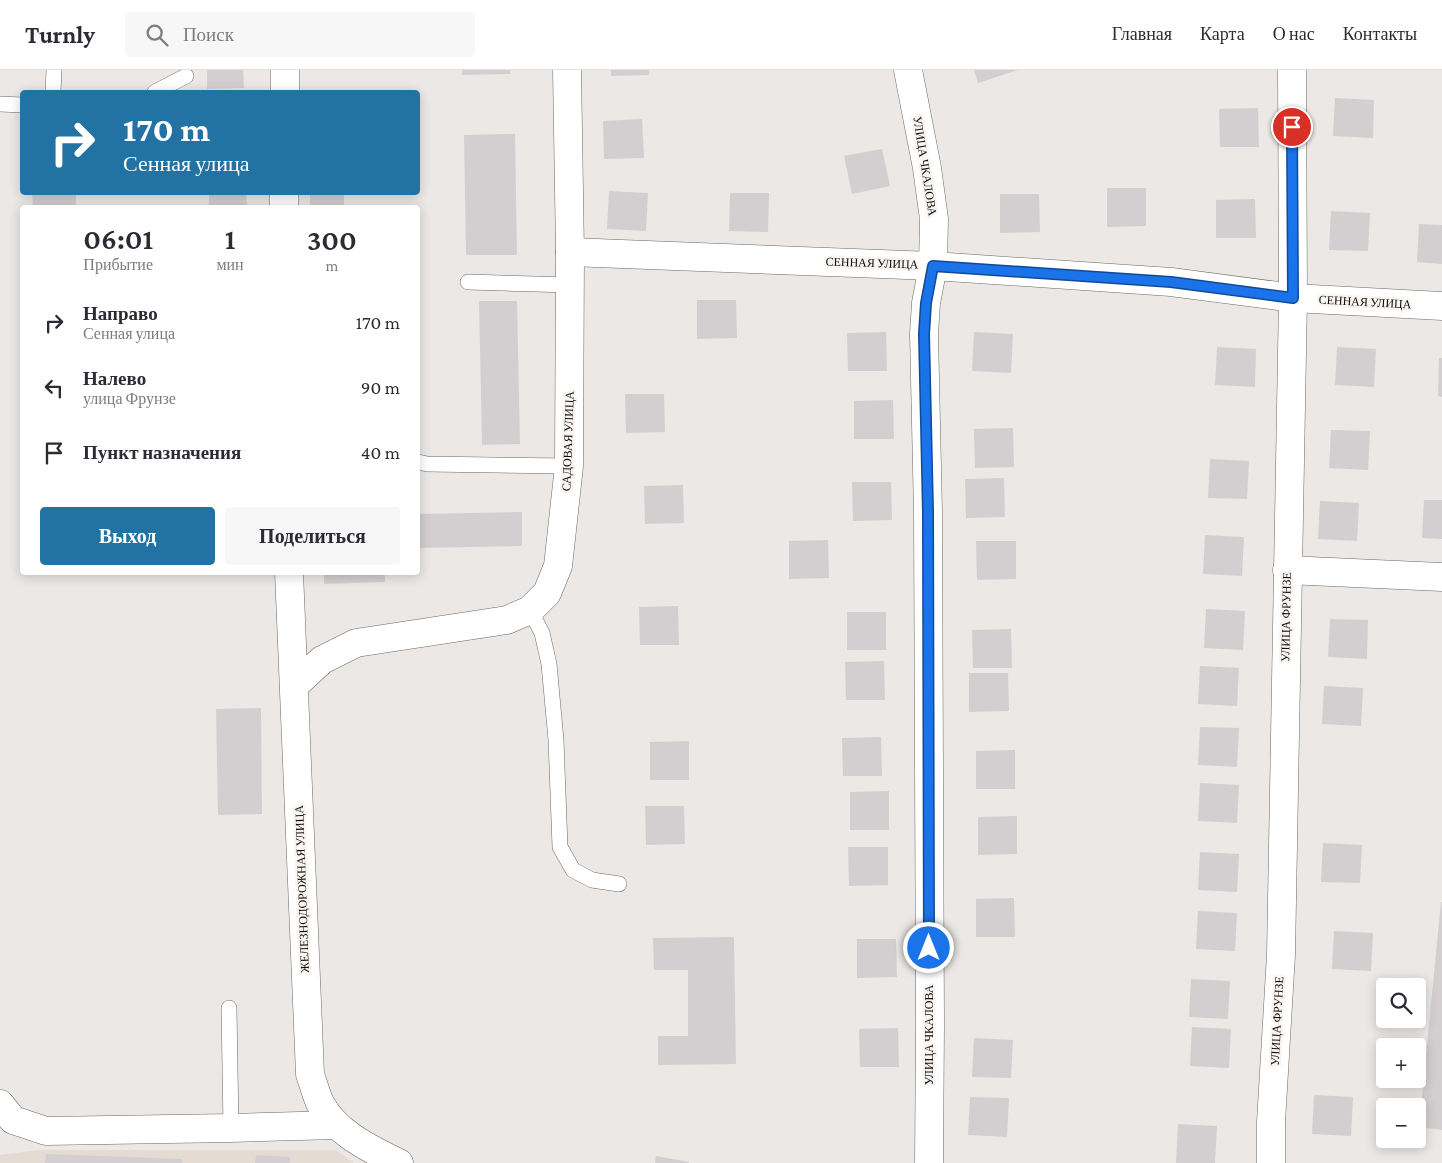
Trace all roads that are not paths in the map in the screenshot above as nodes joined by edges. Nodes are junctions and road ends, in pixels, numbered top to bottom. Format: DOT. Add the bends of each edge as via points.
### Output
graph roads {
  1 [pos="54,70"];
  2 [pos="285,70"];
  3 [pos="567,70"];
  4 [pos="908,70"];
  5 [pos="1292,70"];
  6 [pos="186,76"];
  7 [pos="53,90"];
  8 [pos="158,90"];
  9 [pos="285,90"];
  10 [pos="0,104"];
  11 [pos="20,104"];
  12 [pos="570,252"];
  13 [pos="933,266"];
  14 [pos="468,282"];
  15 [pos="570,285"];
  16 [pos="1293,298"];
  17 [pos="1442,306"];
  18 [pos="420,462"];
  19 [pos="569,466"];
  20 [pos="1287,570"];
  21 [pos="290,575"];
  22 [pos="1442,577"];
  23 [pos="530,610"];
  24 [pos="294,685"];
  25 [pos="619,884"];
  26 [pos="229,1008"];
  27 [pos="0,1104"];
  28 [pos="336,1125"];
  29 [pos="231,1128"];
  30 [pos="399,1163"];
  31 [pos="929,1163"];
  32 [pos="1271,1163"];
  1 -- 7 [label="lane"];
  2 -- 9 [label="street"];
  3 -- 12 [label="street, САДОВАЯ УЛИЦА"];
  4 -- 13 [label="street, УЛИЦА ЧКАЛОВА" via="934,220"];
  5 -- 16 [label="street, УЛИЦА ФРУНЗЕ"];
  6 -- 8 [label="lane"];
  10 -- 11 [label="lane"];
  12 -- 13 [label="street, СЕННАЯ УЛИЦА"];
  12 -- 15 [label="street, САДОВАЯ УЛИЦА"];
  13 -- 16 [label="street, СЕННАЯ УЛИЦА" via="1171,282"];
  13 -- 31 [label="street, УЛИЦА ЧКАЛОВА" via="924,334 928,512"];
  14 -- 15 [label="lane"];
  15 -- 19 [label="street, САДОВАЯ УЛИЦА"];
  16 -- 17 [label="street, СЕННАЯ УЛИЦА"];
  16 -- 20 [label="street, УЛИЦА ФРУНЗЕ"];
  18 -- 19 [label="lane"];
  19 -- 23 [label="street, САДОВАЯ УЛИЦА" via="558,566 547,592"];
  20 -- 22 [label="street"];
  20 -- 32 [label="street, УЛИЦА ФРУНЗЕ" via="1280,955"];
  21 -- 24 [label="street, ЖЕЛЕЗНОДОРОЖНАЯ УЛИЦА"];
  23 -- 24 [label="street, САДОВАЯ УЛИЦА" via="507,620 356,643 322,660"];
  23 -- 25 [label="lane" via="542,633 549,664 560,847 574,870 592,880"];
  24 -- 28 [label="street, ЖЕЛЕЗНОДОРОЖНАЯ УЛИЦА" via="310,1074 321,1104"];
  26 -- 29 [label="lane"];
  27 -- 29 [label="street" via="13,1120 46,1131"];
  28 -- 29 [label="street"];
  28 -- 30 [label="street, ЖЕЛЕЗНОДОРОЖНАЯ УЛИЦА" via="367,1147"];
}
